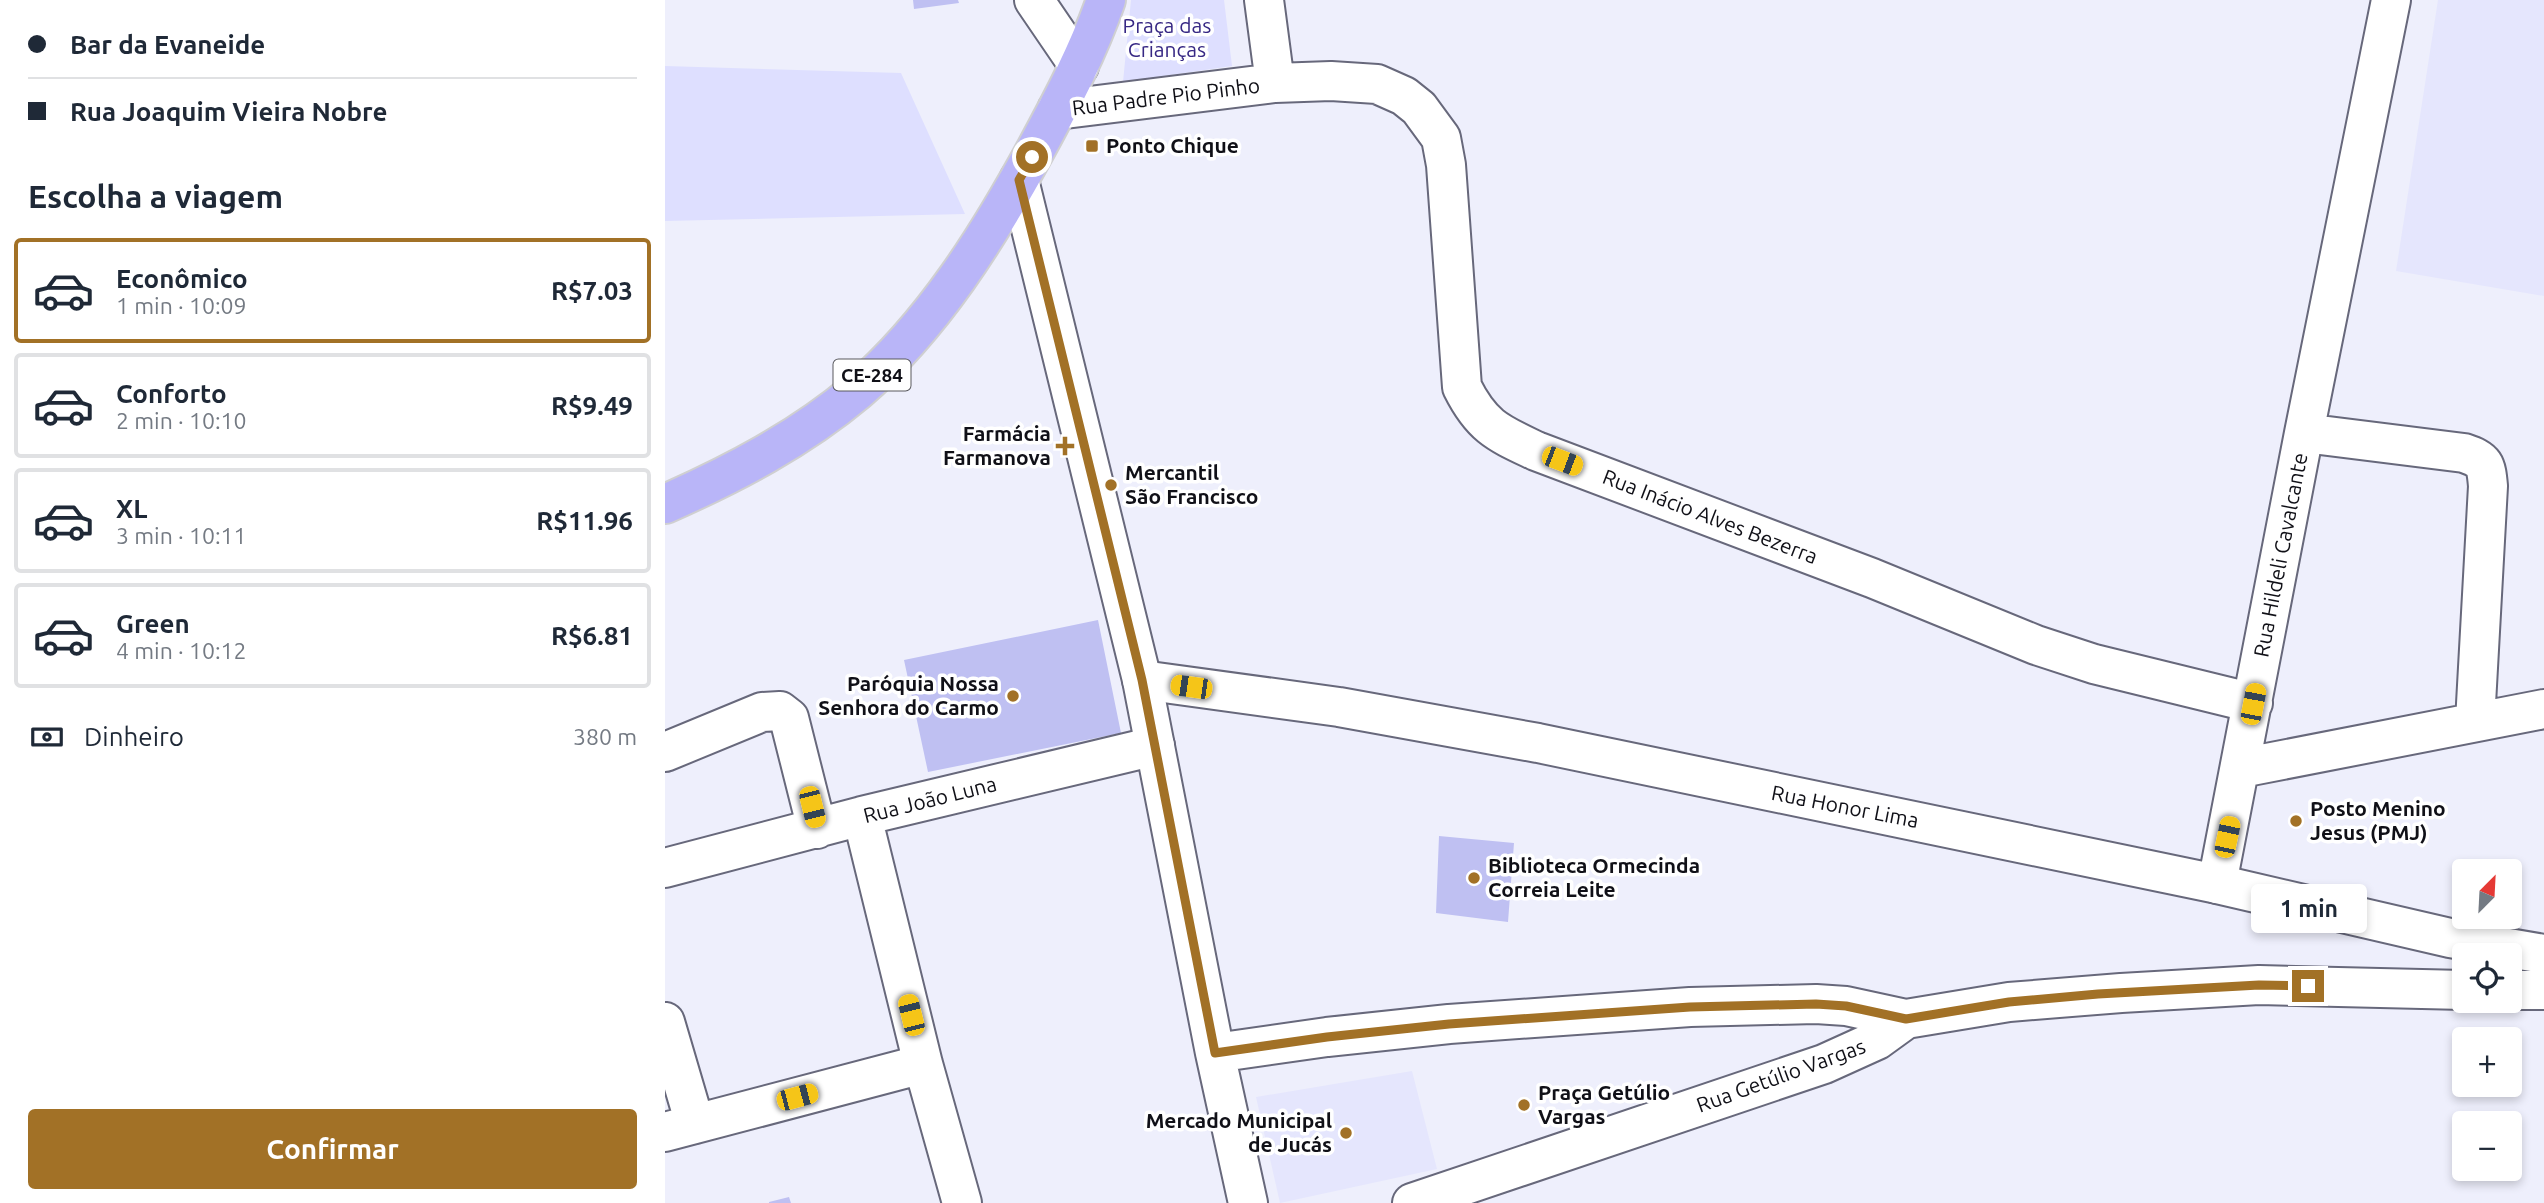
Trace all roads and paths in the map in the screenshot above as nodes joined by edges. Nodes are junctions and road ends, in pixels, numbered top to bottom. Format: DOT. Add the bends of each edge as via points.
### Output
graph roads {
  1 [pos="1034,0"];
  2 [pos="1106,0"];
  3 [pos="1264,0"];
  4 [pos="2391,0"];
  5 [pos="1079,66"];
  6 [pos="1275,83"];
  7 [pos="1419,108"];
  8 [pos="1057,110"];
  9 [pos="1019,180"];
  10 [pos="2304,433"];
  11 [pos="665,504"];
  12 [pos="1142,680"];
  13 [pos="2253,704"];
  14 [pos="2544,709"];
  15 [pos="2475,722"];
  16 [pos="1155,746"];
  17 [pos="665,752"];
  18 [pos="2241,768"];
  19 [pos="862,816"];
  20 [pos="817,829"];
  21 [pos="665,868"];
  22 [pos="2217,884"];
  23 [pos="2544,954"];
  24 [pos="2452,990"];
  25 [pos="2522,990"];
  26 [pos="2544,990"];
  27 [pos="1906,1019"];
  28 [pos="665,1022"];
  29 [pos="1215,1053"];
  30 [pos="923,1064"];
  31 [pos="680,1128"];
  32 [pos="962,1203"];
  33 [pos="1248,1203"];
  34 [pos="1412,1203"];
  1 -- 5 [label="street"];
  2 -- 5 [label="main road, Rua Padre Pio Pinho / CE-284"];
  3 -- 6 [label="street, Rua Padre Pio Pinho"];
  4 -- 10 [label="street, Rua Hildeli Cavalcante"];
  5 -- 8 [label="main road, Rua Padre Pio Pinho / CE-284"];
  6 -- 7 [label="street, Rua Padre Pio Pinho" via="1377,83"];
  6 -- 8 [label="street, Rua Padre Pio Pinho"];
  7 -- 13 [label="street, Rua Inácio Alves Bezerra" via="1441,138 1446,165 1462,387 1474,411 1494,430 1536,451 2036,645"];
  8 -- 9 [label="main road, Rua Padre Pio Pinho / CE-284"];
  9 -- 11 [label="main road, CE-284" via="959,278 918,330 857,391 730,475"];
  9 -- 12 [label="street"];
  10 -- 13 [label="street, Rua Hildeli Cavalcante"];
  10 -- 15 [label="street, Rua Hildeli Cavalcante" via="2463,453 2479,458 2486,467 2489,486"];
  12 -- 16 [label="street"];
  12 -- 22 [label="street, Rua Honor Lima" via="1339,707 1538,743"];
  13 -- 18 [label="street, Rua Hildeli Cavalcante"];
  14 -- 15 [label="street"];
  15 -- 18 [label="street"];
  16 -- 19 [label="street, Rua João Luna"];
  16 -- 29 [label="street"];
  17 -- 20 [label="street" via="762,712 780,711 789,718"];
  18 -- 22 [label="street, Rua Hildeli Cavalcante"];
  19 -- 20 [label="street, Rua João Luna"];
  19 -- 30 [label="street"];
  20 -- 21 [label="street, Rua João Luna"];
  22 -- 23 [label="street, Rua Honor Lima" via="2450,938"];
  24 -- 27 [label="street" via="2259,985 2009,1002"];
  25 -- 26 [label="street"];
  27 -- 29 [label="street" via="1816,1004 1690,1007 1449,1024"];
  27 -- 34 [label="street, Rua Getúlio Vargas" via="1877,1040 1824,1064"];
  28 -- 31 [label="street"];
  29 -- 33 [label="street"];
  30 -- 31 [label="street"];
  30 -- 32 [label="street"];
}
